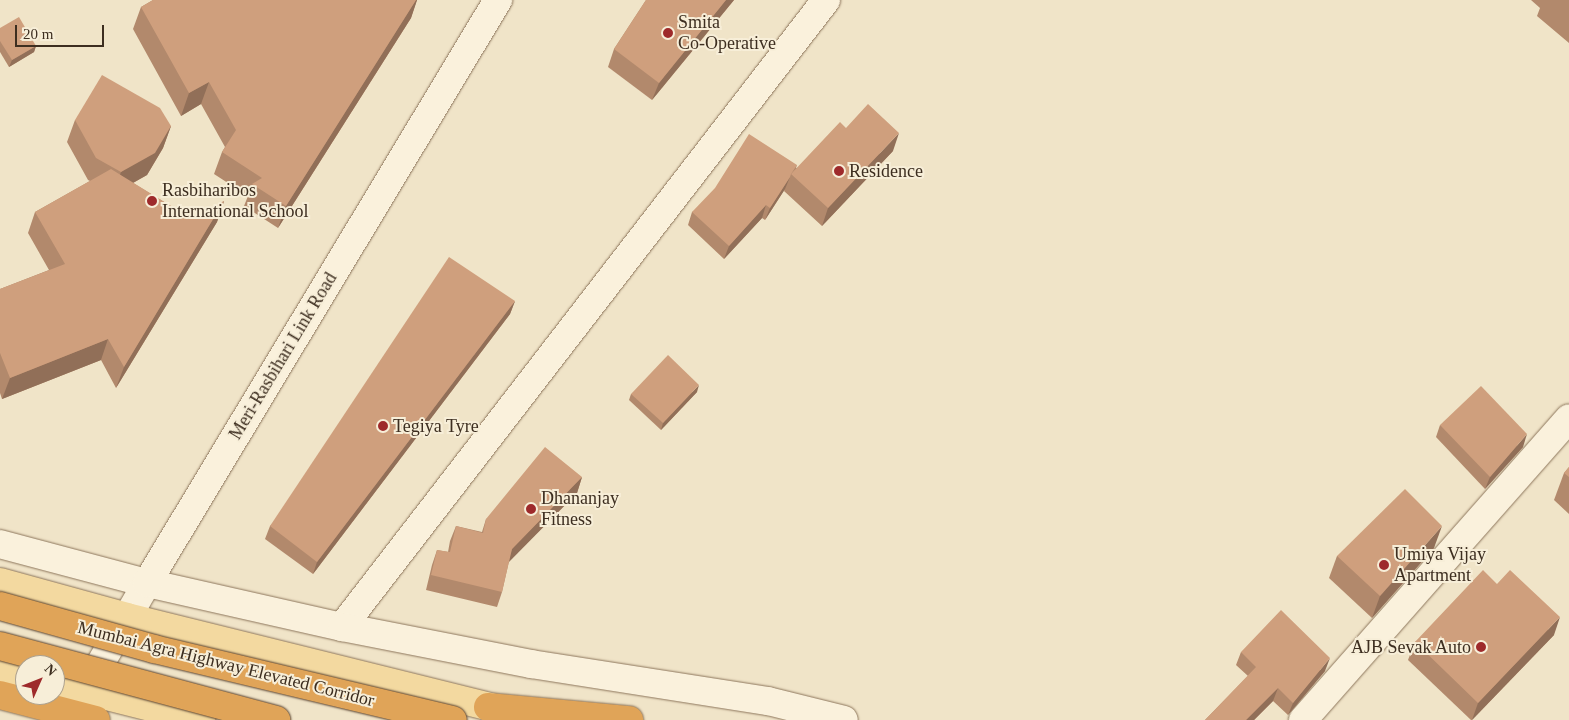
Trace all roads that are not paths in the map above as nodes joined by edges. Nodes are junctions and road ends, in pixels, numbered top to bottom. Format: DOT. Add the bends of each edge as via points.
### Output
graph roads {
  1 [pos="498,0"];
  2 [pos="822,2"];
  3 [pos="1569,418"];
  4 [pos="0,544"];
  5 [pos="0,582"];
  6 [pos="147,583"];
  7 [pos="0,606"];
  8 [pos="127,617"];
  9 [pos="342,627"];
  10 [pos="0,646"];
  11 [pos="0,668"];
  12 [pos="15,672"];
  13 [pos="65,686"];
  14 [pos="84,691"];
  15 [pos="0,695"];
  16 [pos="488,707"];
  17 [pos="77,718"];
  18 [pos="201,720"];
  19 [pos="276,720"];
  20 [pos="453,720"];
  21 [pos="544,720"];
  22 [pos="629,720"];
  23 [pos="844,720"];
  24 [pos="1303,720"];
  1 -- 6 [label="street, Meri-Rasbihari Link Road"];
  2 -- 9 [label="street"];
  3 -- 24 [label="street"];
  4 -- 6 [label="street"];
  5 -- 8 [label="main road"];
  6 -- 8 [label="street, Meri-Rasbihari Link Road"];
  6 -- 9 [label="street"];
  7 -- 20 [label="highway, Mumbai Agra Highway Elevated Corridor, bridge" via="154,649"];
  8 -- 14 [label="street, Meri-Rasbihari Link Road"];
  8 -- 16 [label="main road"];
  9 -- 23 [label="street" via="532,664 768,701"];
  10 -- 19 [label="highway, bridge"];
  11 -- 12 [label="main road"];
  13 -- 14 [label="main road"];
  14 -- 17 [label="street, Meri-Rasbihari Link Road"];
  14 -- 18 [label="main road"];
  15 -- 17 [label="highway"];
  16 -- 21 [label="main road"];
  16 -- 22 [label="highway"];
}
